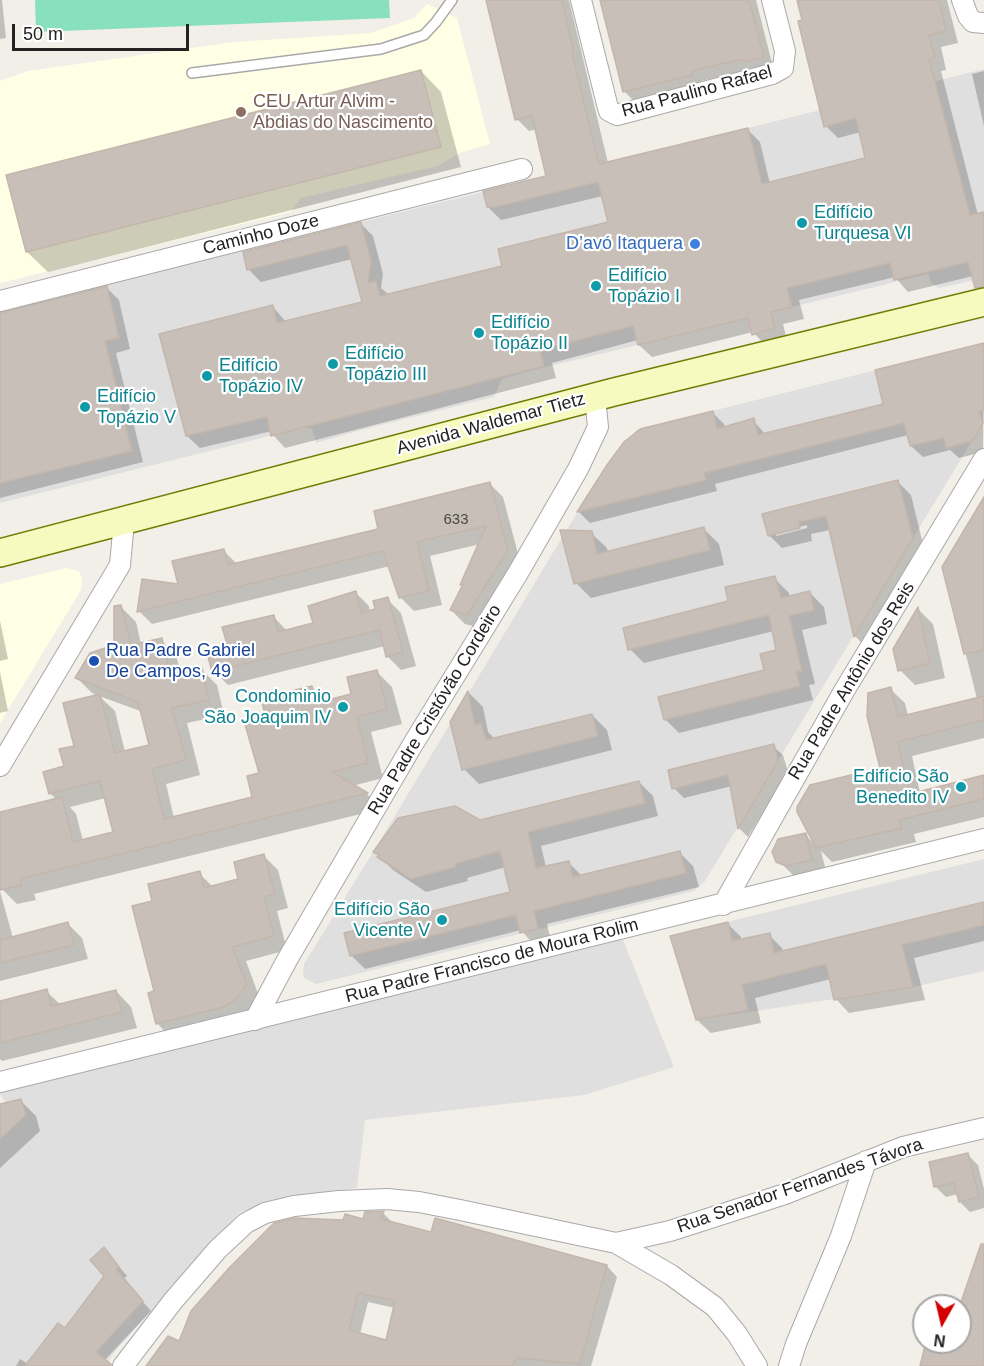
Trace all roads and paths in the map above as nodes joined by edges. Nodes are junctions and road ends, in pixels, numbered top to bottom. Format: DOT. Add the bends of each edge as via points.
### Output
graph roads {
  1 [pos="452,0"];
  2 [pos="581,0"];
  3 [pos="772,0"];
  4 [pos="962,0"];
  5 [pos="978,22"];
  6 [pos="192,72"];
  7 [pos="522,169"];
  8 [pos="0,301"];
  9 [pos="984,302"];
  10 [pos="595,396"];
  11 [pos="984,459"];
  12 [pos="124,521"];
  13 [pos="0,553"];
  14 [pos="0,766"];
  15 [pos="984,839"];
  16 [pos="723,905"];
  17 [pos="255,1020"];
  18 [pos="0,1082"];
  19 [pos="984,1128"];
  20 [pos="866,1161"];
  21 [pos="616,1243"];
  22 [pos="123,1366"];
  23 [pos="757,1366"];
  24 [pos="789,1366"];
  1 -- 6 [label="lane" via="424,34 381,48"];
  2 -- 3 [label="street, Rua Paulino Rafael" via="606,104 612,114 620,115 783,68 785,51"];
  4 -- 5 [label="street" via="968,16"];
  7 -- 8 [label="street, Caminho Doze"];
  9 -- 10 [label="street, Avenida Waldemar Tietz"];
  10 -- 12 [label="street, Avenida Waldemar Tietz"];
  10 -- 17 [label="street, Rua Padre Cristóvão Cordeiro" via="598,427 578,469 413,744"];
  11 -- 16 [label="street, Rua Padre Antônio dos Reis" via="844,691"];
  12 -- 13 [label="street, Avenida Waldemar Tietz"];
  12 -- 14 [label="street" via="120,565"];
  15 -- 16 [label="street, Rua Padre Francisco de Moura Rolim"];
  16 -- 17 [label="street, Rua Padre Francisco de Moura Rolim"];
  17 -- 18 [label="street, Rua Padre Francisco de Moura Rolim"];
  19 -- 20 [label="street, Rua Senador Fernandes Távora" via="903,1147"];
  20 -- 21 [label="street, Rua Senador Fernandes Távora" via="784,1194 670,1231"];
  20 -- 24 [label="street"];
  21 -- 22 [label="street, Rua Senador Fernandes Távora" via="409,1201 339,1201 265,1213 246,1223 218,1249"];
  21 -- 23 [label="street, Rua Senador Fernandes Távora" via="715,1307"];
}
